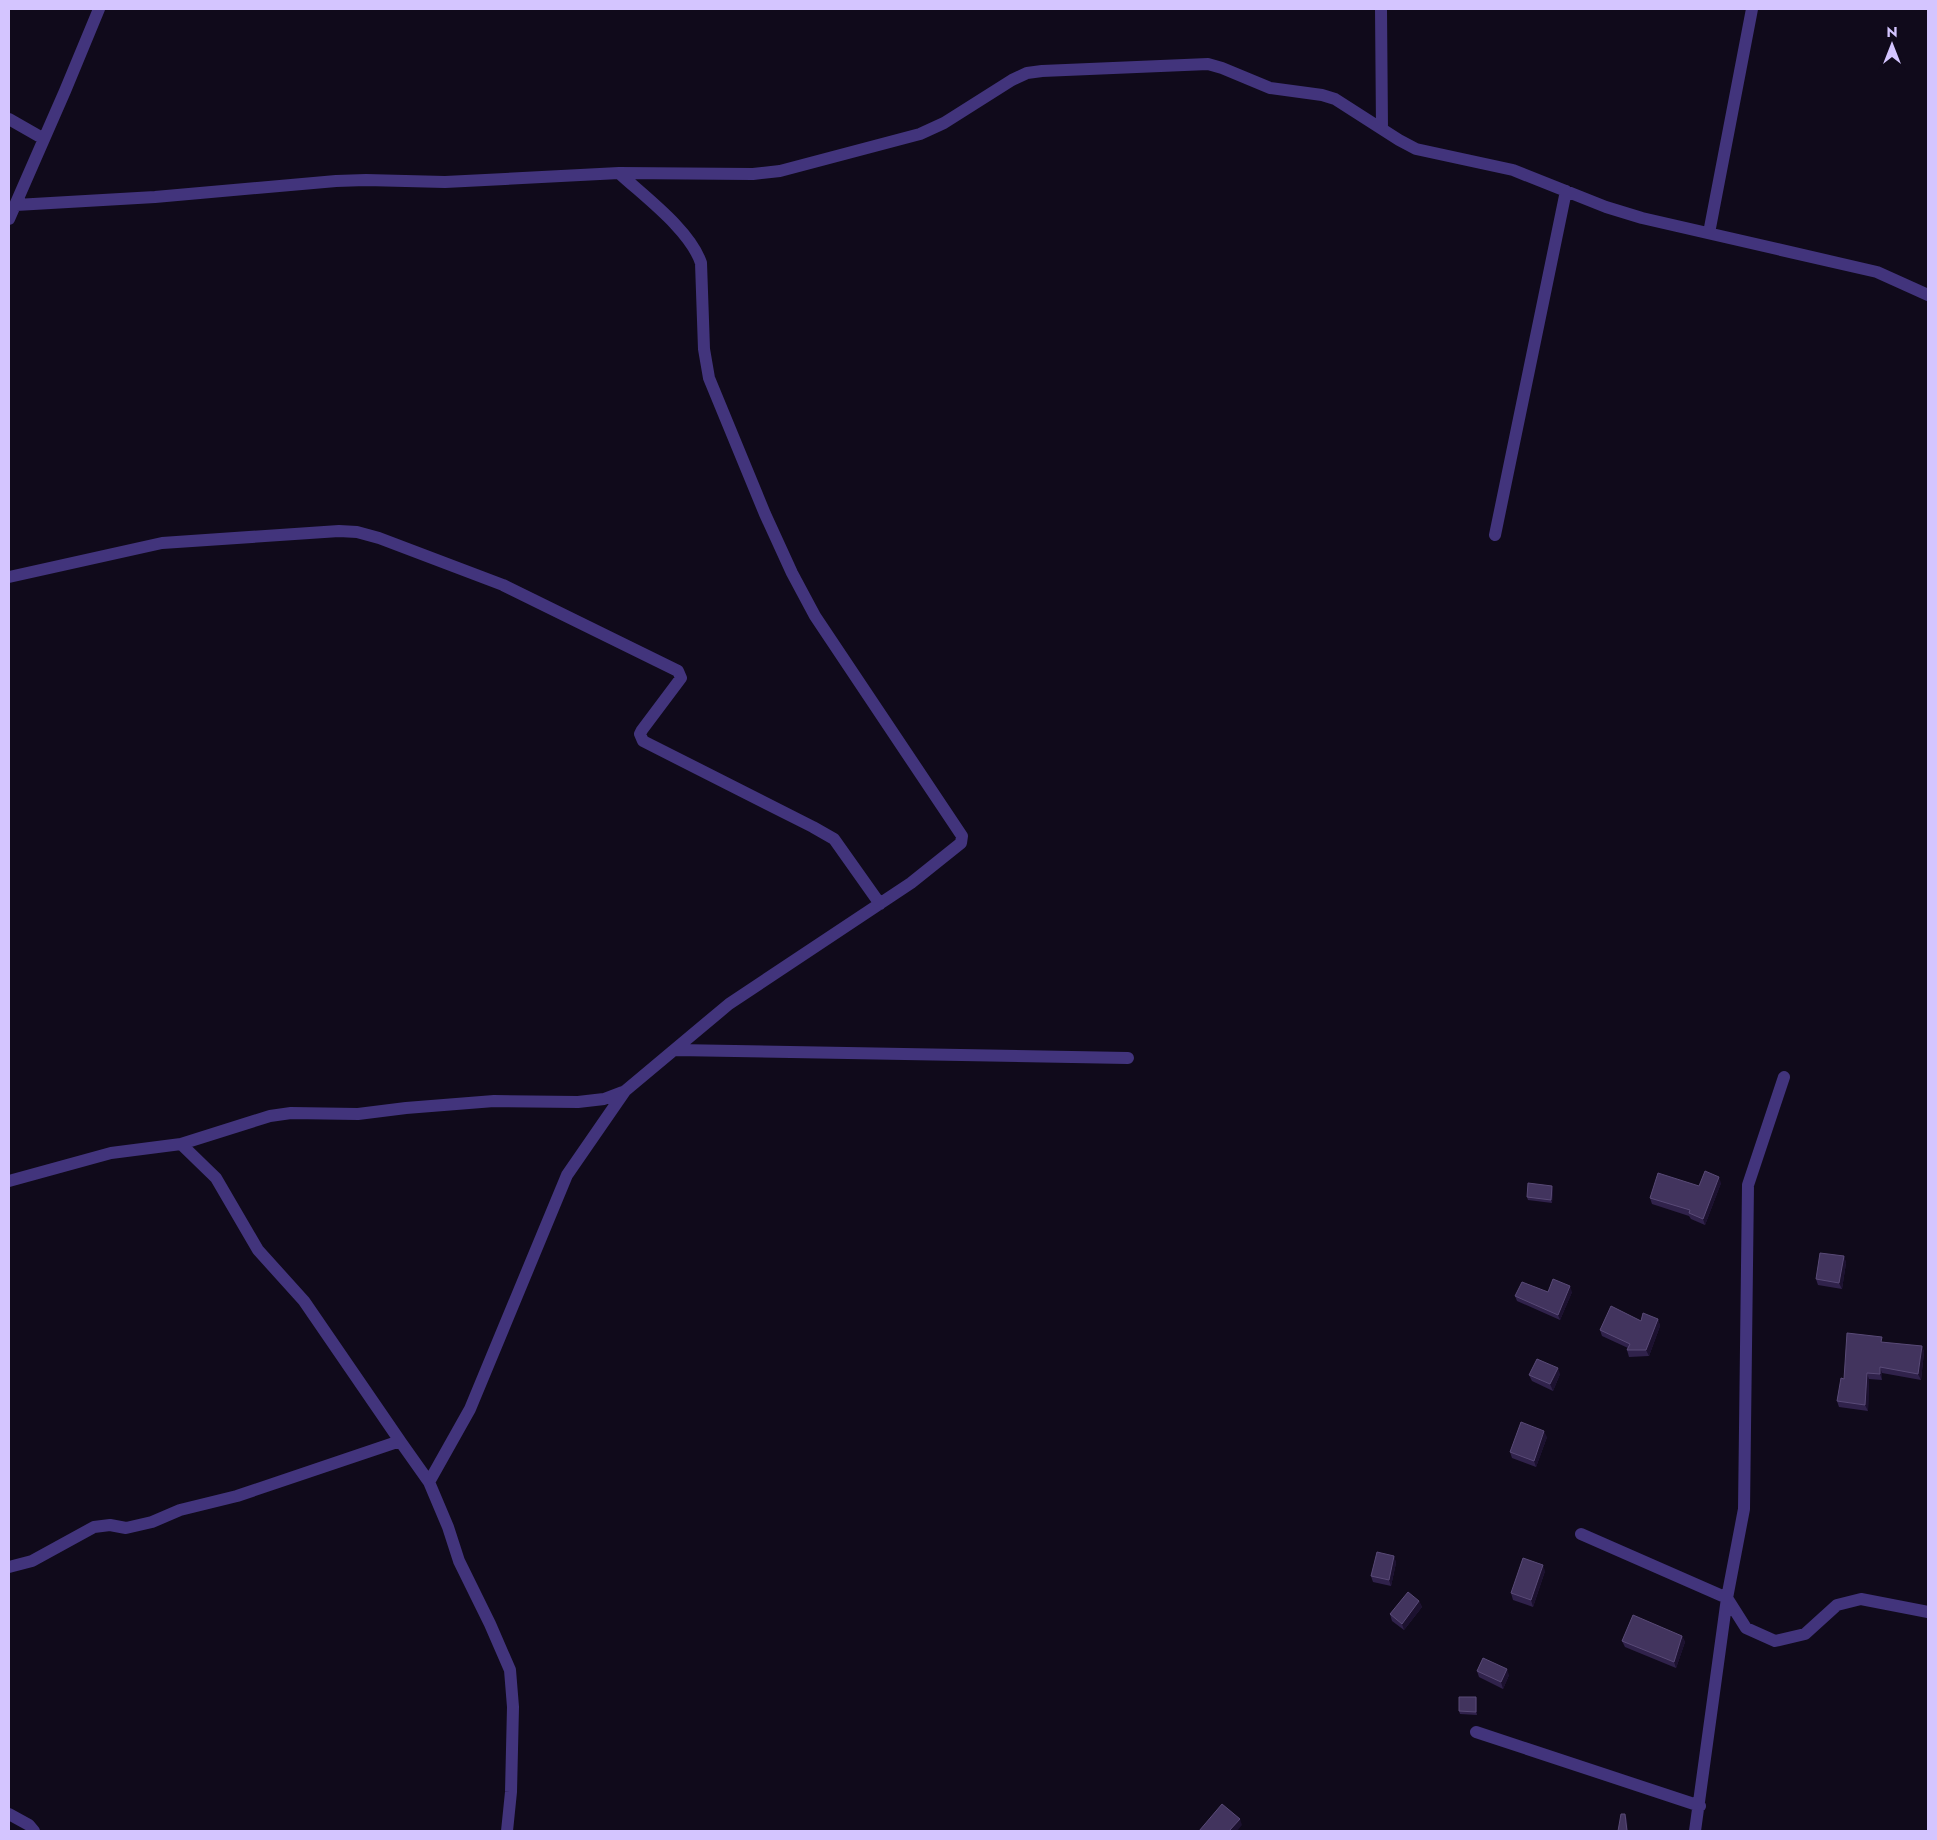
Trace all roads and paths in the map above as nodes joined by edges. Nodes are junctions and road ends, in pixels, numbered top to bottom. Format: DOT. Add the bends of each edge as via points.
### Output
graph roads {
  1 [pos="99,9"];
  2 [pos="1381,9"];
  3 [pos="1752,9"];
  4 [pos="9,119"];
  5 [pos="1382,129"];
  6 [pos="44,139"];
  7 [pos="619,173"];
  8 [pos="1566,191"];
  9 [pos="16,205"];
  10 [pos="9,219"];
  11 [pos="1709,233"];
  12 [pos="1928,294"];
  13 [pos="1496,535"];
  14 [pos="9,577"];
  15 [pos="880,904"];
  16 [pos="676,1050"];
  17 [pos="1128,1058"];
  18 [pos="1784,1078"];
  19 [pos="625,1091"];
  20 [pos="181,1144"];
  21 [pos="9,1182"];
  22 [pos="400,1441"];
  23 [pos="429,1482"];
  24 [pos="1581,1534"];
  25 [pos="9,1568"];
  26 [pos="1727,1598"];
  27 [pos="1928,1612"];
  28 [pos="1476,1732"];
  29 [pos="1700,1806"];
  30 [pos="9,1814"];
  31 [pos="34,1831"];
  32 [pos="507,1831"];
  33 [pos="1695,1831"];
  1 -- 6 [label="street"];
  2 -- 5 [label="street"];
  3 -- 11 [label="street"];
  4 -- 6 [label="street"];
  5 -- 7 [label="street" via="1335,98 1270,88 1208,64 1042,70 1012,80 944,123 920,134 780,171 753,174"];
  5 -- 8 [label="street" via="1416,149 1513,170"];
  6 -- 9 [label="street"];
  7 -- 9 [label="street" via="454,182 336,181"];
  7 -- 15 [label="street" via="679,229 697,251 701,263 704,349 709,378 792,573 816,616 961,832 961,843"];
  8 -- 11 [label="street" via="1642,218"];
  8 -- 13 [label="street"];
  9 -- 10 [label="street"];
  11 -- 12 [label="street" via="1877,272"];
  14 -- 15 [label="street" via="179,540 339,530 380,538 503,585 678,671 681,678 642,730 643,741 834,839"];
  15 -- 16 [label="street" via="746,992"];
  16 -- 17 [label="street"];
  16 -- 19 [label="street"];
  18 -- 26 [label="street" via="1748,1185 1744,1509"];
  19 -- 20 [label="street" via="604,1099 578,1102 494,1101 358,1114 291,1113 270,1116"];
  19 -- 23 [label="street" via="567,1175 470,1409"];
  20 -- 21 [label="street" via="111,1153"];
  20 -- 22 [label="street" via="216,1178 258,1250 304,1300"];
  22 -- 23 [label="street"];
  22 -- 25 [label="street" via="237,1496 180,1510 152,1522 126,1528 94,1527 32,1561"];
  23 -- 32 [label="street" via="459,1561 510,1670 513,1716"];
  24 -- 26 [label="street"];
  26 -- 27 [label="street" via="1746,1628 1775,1641 1806,1634 1837,1605 1861,1599"];
  26 -- 29 [label="street"];
  28 -- 29 [label="street"];
  29 -- 33 [label="street"];
  30 -- 31 [label="street"];
}
